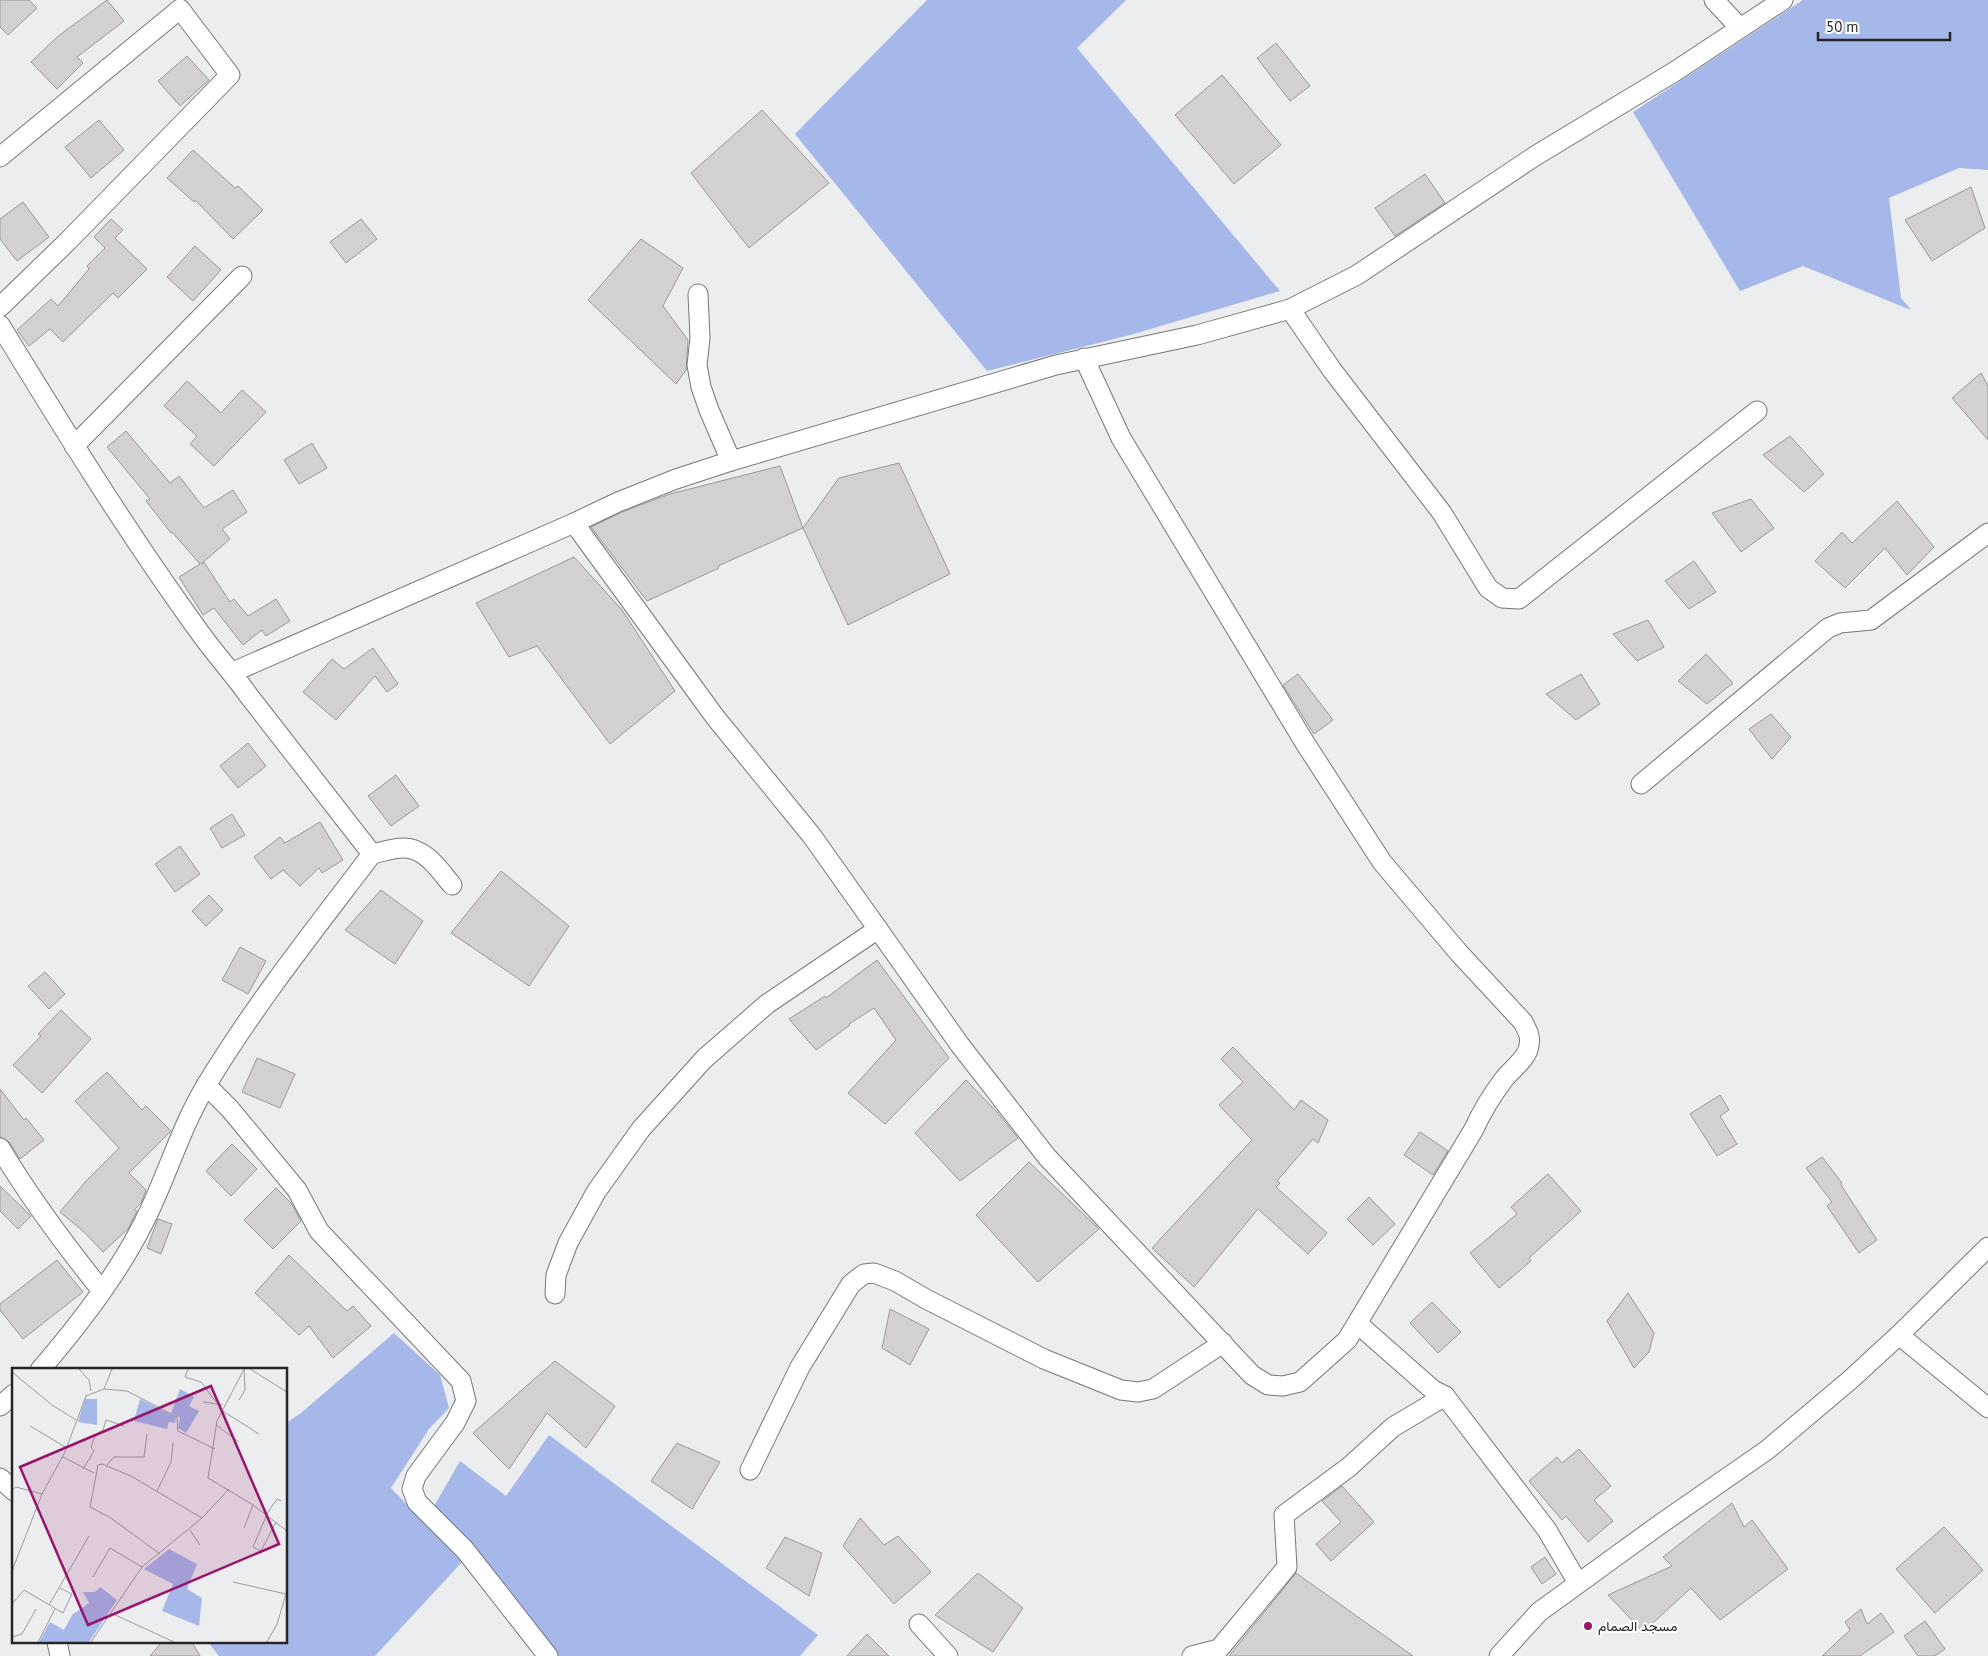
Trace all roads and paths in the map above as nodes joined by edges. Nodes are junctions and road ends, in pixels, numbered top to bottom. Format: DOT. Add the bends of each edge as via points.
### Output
graph roads {
  1 [pos="1714,0"];
  2 [pos="1783,0"];
  3 [pos="1740,28"];
  4 [pos="0,157"];
  5 [pos="242,276"];
  6 [pos="698,294"];
  7 [pos="0,307"];
  8 [pos="1290,309"];
  9 [pos="0,325"];
  10 [pos="1084,358"];
  11 [pos="1757,411"];
  12 [pos="74,446"];
  13 [pos="730,461"];
  14 [pos="574,523"];
  15 [pos="1988,533"];
  16 [pos="233,672"];
  17 [pos="1641,784"];
  18 [pos="372,854"];
  19 [pos="452,886"];
  20 [pos="878,929"];
  21 [pos="206,1085"];
  22 [pos="0,1148"];
  23 [pos="1988,1247"];
  24 [pos="102,1291"];
  25 [pos="555,1294"];
  26 [pos="1358,1324"];
  27 [pos="1899,1335"];
  28 [pos="1223,1344"];
  29 [pos="42,1368"];
  30 [pos="12,1396"];
  31 [pos="1445,1396"];
  32 [pos="0,1406"];
  33 [pos="1988,1408"];
  34 [pos="750,1470"];
  35 [pos="0,1478"];
  36 [pos="12,1489"];
  37 [pos="1578,1582"];
  38 [pos="919,1624"];
  39 [pos="1508,1653"];
  40 [pos="548,1656"];
  41 [pos="948,1656"];
  42 [pos="1192,1656"];
  1 -- 3 [label="street"];
  2 -- 3 [label="street"];
  3 -- 8 [label="street" via="1535,156 1357,275"];
  4 -- 7 [label="street" via="180,9 230,75"];
  5 -- 12 [label="street"];
  6 -- 13 [label="street" via="700,338 696,365 701,387"];
  8 -- 10 [label="street" via="1197,335"];
  8 -- 11 [label="street" via="1332,370 1442,513 1488,588 1502,598 1519,599"];
  9 -- 12 [label="street"];
  10 -- 13 [label="street"];
  10 -- 26 [label="street" via="1121,438 1305,743 1377,854 1459,953 1524,1022 1529,1035 1530,1046 1526,1053 1485,1107"];
  12 -- 16 [label="street" via="199,632"];
  13 -- 14 [label="street" via="626,498"];
  14 -- 16 [label="street"];
  14 -- 20 [label="street" via="715,717 812,836"];
  15 -- 17 [label="street" via="1871,620 1840,623 1828,628"];
  16 -- 18 [label="street"];
  18 -- 19 [label="street" via="404,848 418,850 436,865"];
  18 -- 21 [label="street" via="265,994"];
  20 -- 25 [label="street" via="767,1004 704,1059 641,1129 596,1192 568,1243 556,1276"];
  20 -- 28 [label="street" via="960,1046 1048,1158"];
  21 -- 24 [label="street" via="183,1129 144,1222"];
  21 -- 40 [label="street" via="297,1190 319,1231 461,1381 466,1401 416,1476 412,1489 417,1502 465,1550"];
  22 -- 24 [label="street" via="18,1178"];
  23 -- 27 [label="street"];
  24 -- 29 [label="street" via="78,1326"];
  26 -- 28 [label="street" via="1347,1340 1300,1382 1283,1386 1268,1385 1252,1375"];
  26 -- 31 [label="street" via="1433,1390"];
  27 -- 33 [label="street"];
  27 -- 37 [label="street" via="1767,1450"];
  28 -- 34 [label="street" via="1152,1389 1138,1392 1121,1390 1044,1359 895,1281 874,1273 864,1274 851,1284 800,1367"];
  30 -- 32 [label="street"];
  31 -- 37 [label="street" via="1547,1530"];
  31 -- 42 [label="street" via="1393,1427 1349,1466 1284,1515 1287,1567 1219,1649"];
  35 -- 36 [label="street"];
  37 -- 39 [label="street" via="1539,1612"];
  38 -- 41 [label="street"];
}
